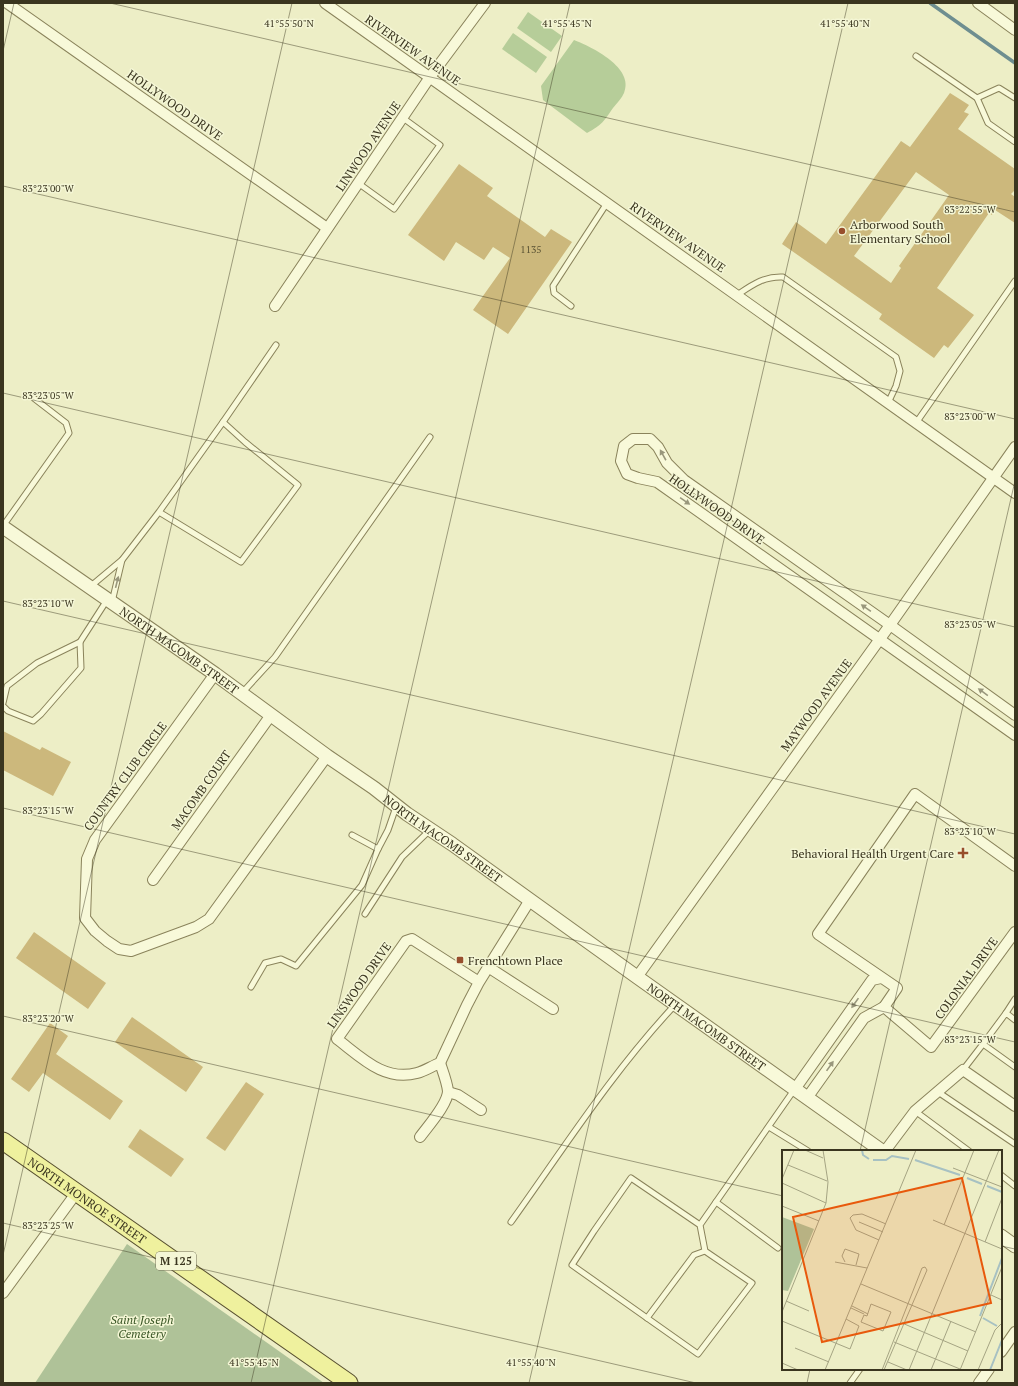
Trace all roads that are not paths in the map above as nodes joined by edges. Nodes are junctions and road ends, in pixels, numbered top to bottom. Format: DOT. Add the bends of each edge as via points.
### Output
graph roads {
  1 [pos="7,3"];
  2 [pos="325,3"];
  3 [pos="485,3"];
  4 [pos="978,3"];
  5 [pos="1015,30"];
  6 [pos="916,56"];
  7 [pos="430,77"];
  8 [pos="977,98"];
  9 [pos="1015,98"];
  10 [pos="403,118"];
  11 [pos="1015,142"];
  12 [pos="358,183"];
  13 [pos="607,203"];
  14 [pos="328,228"];
  15 [pos="1015,281"];
  16 [pos="1013,287"];
  17 [pos="737,295"];
  18 [pos="275,306"];
  19 [pos="571,306"];
  20 [pos="276,345"];
  21 [pos="31,396"];
  22 [pos="888,403"];
  23 [pos="223,422"];
  24 [pos="916,422"];
  25 [pos="430,437"];
  26 [pos="1015,447"];
  27 [pos="992,478"];
  28 [pos="1015,493"];
  29 [pos="159,512"];
  30 [pos="3,526"];
  31 [pos="122,560"];
  32 [pos="88,588"];
  33 [pos="109,601"];
  34 [pos="890,625"];
  35 [pos="879,639"];
  36 [pos="80,642"];
  37 [pos="215,674"];
  38 [pos="242,694"];
  39 [pos="3,704"];
  40 [pos="271,715"];
  41 [pos="1015,715"];
  42 [pos="1014,733"];
  43 [pos="327,756"];
  44 [pos="397,806"];
  45 [pos="431,830"];
  46 [pos="352,835"];
  47 [pos="378,849"];
  48 [pos="1015,866"];
  49 [pos="153,880"];
  50 [pos="530,900"];
  51 [pos="365,914"];
  52 [pos="1015,932"];
  53 [pos="488,967"];
  54 [pos="637,977"];
  55 [pos="881,978"];
  56 [pos="479,982"];
  57 [pos="251,987"];
  58 [pos="1015,1000"];
  59 [pos="675,1004"];
  60 [pos="884,1007"];
  61 [pos="552,1009"];
  62 [pos="1006,1013"];
  63 [pos="1015,1020"];
  64 [pos="983,1044"];
  65 [pos="440,1063"];
  66 [pos="1015,1067"];
  67 [pos="963,1070"];
  68 [pos="794,1089"];
  69 [pos="448,1092"];
  70 [pos="938,1092"];
  71 [pos="807,1098"];
  72 [pos="1015,1106"];
  73 [pos="481,1110"];
  74 [pos="915,1111"];
  75 [pos="769,1127"];
  76 [pos="420,1137"];
  77 [pos="3,1141"];
  78 [pos="1015,1144"];
  79 [pos="806,1150"];
  80 [pos="881,1150"];
  81 [pos="886,1150"];
  82 [pos="968,1150"];
  83 [pos="1002,1176"];
  84 [pos="1015,1186"];
  85 [pos="77,1192"];
  86 [pos="716,1202"];
  87 [pos="511,1222"];
  88 [pos="700,1225"];
  89 [pos="1002,1237"];
  90 [pos="1015,1246"];
  91 [pos="778,1248"];
  92 [pos="706,1251"];
  93 [pos="3,1293"];
  94 [pos="647,1318"];
  95 [pos="1015,1332"];
  96 [pos="1002,1351"];
  97 [pos="859,1370"];
  98 [pos="988,1370"];
  99 [pos="349,1383"];
  100 [pos="850,1383"];
  101 [pos="979,1383"];
  1 -- 14 [label="street, HOLLYWOOD DRIVE"];
  2 -- 7 [label="street, RIVERVIEW AVENUE"];
  3 -- 7 [label="street, LINWOOD AVENUE"];
  4 -- 5 [label="street"];
  6 -- 8 [label="lane"];
  7 -- 10 [label="street, LINWOOD AVENUE"];
  7 -- 13 [label="street, RIVERVIEW AVENUE"];
  8 -- 9 [label="lane" via="999,88"];
  8 -- 11 [label="lane" via="988,123"];
  10 -- 12 [label="street, LINWOOD AVENUE"];
  10 -- 12 [label="lane" via="440,145 394,209"];
  12 -- 14 [label="street, LINWOOD AVENUE"];
  13 -- 17 [label="street, RIVERVIEW AVENUE"];
  13 -- 19 [label="lane" via="553,286 554,294"];
  14 -- 18 [label="street, LINWOOD AVENUE"];
  15 -- 16 [label="lane"];
  16 -- 24 [label="lane"];
  17 -- 22 [label="street, RIVERVIEW AVENUE"];
  17 -- 22 [label="lane" via="772,276 783,277 896,357 900,372"];
  20 -- 23 [label="lane"];
  21 -- 30 [label="lane" via="66,423 69,433"];
  22 -- 24 [label="street, RIVERVIEW AVENUE"];
  23 -- 29 [label="lane"];
  23 -- 29 [label="lane" via="298,485 241,562"];
  24 -- 27 [label="street, RIVERVIEW AVENUE"];
  25 -- 38 [label="lane" via="275,657"];
  26 -- 27 [label="street, MAYWOOD AVENUE"];
  27 -- 28 [label="street, RIVERVIEW AVENUE"];
  27 -- 34 [label="street, MAYWOOD AVENUE"];
  29 -- 31 [label="lane"];
  30 -- 32 [label="street, NORTH MACOMB STREET"];
  31 -- 32 [label="lane"];
  33 -- 31 [label="lane, one-way"];
  32 -- 33 [label="street, NORTH MACOMB STREET"];
  33 -- 36 [label="lane"];
  33 -- 37 [label="street, NORTH MACOMB STREET"];
  34 -- 35 [label="street, MAYWOOD AVENUE"];
  34 -- 35 [label="street, HOLLYWOOD DRIVE, one-way" via="684,480 667,463 650,439 633,439 624,446 620,461 627,474 657,482"];
  41 -- 34 [label="street, HOLLYWOOD DRIVE, one-way"];
  35 -- 42 [label="street, HOLLYWOOD DRIVE"];
  35 -- 54 [label="street, MAYWOOD AVENUE"];
  36 -- 39 [label="lane" via="38,663 7,686"];
  36 -- 39 [label="lane" via="81,668 33,721 8,711"];
  37 -- 38 [label="street, NORTH MACOMB STREET"];
  37 -- 43 [label="street, COUNTRY CLUB CIRCLE" via="94,840 87,859 85,918 107,941 118,949 131,951 196,927 209,919"];
  38 -- 40 [label="street, NORTH MACOMB STREET"];
  40 -- 43 [label="street, NORTH MACOMB STREET"];
  40 -- 49 [label="street, MACOMB COURT"];
  43 -- 44 [label="street, NORTH MACOMB STREET"];
  44 -- 45 [label="street, NORTH MACOMB STREET"];
  44 -- 47 [label="lane"];
  45 -- 50 [label="street, NORTH MACOMB STREET"];
  45 -- 51 [label="lane" via="402,857"];
  46 -- 47 [label="lane"];
  47 -- 57 [label="lane" via="362,885 296,966 281,959 265,963"];
  48 -- 55 [label="street" via="915,794 818,934"];
  50 -- 53 [label="street"];
  50 -- 54 [label="street, NORTH MACOMB STREET"];
  52 -- 60 [label="street, COLONIAL DRIVE" via="931,1047"];
  53 -- 56 [label="street"];
  53 -- 61 [label="street"];
  54 -- 59 [label="street, NORTH MACOMB STREET"];
  55 -- 60 [label="street" via="897,988"];
  55 -- 68 [label="street, one-way" via="872,980"];
  56 -- 65 [label="street"];
  56 -- 65 [label="street, LINSWOOD DRIVE" via="412,939 406,941 337,1039 389,1074 417,1073"];
  58 -- 62 [label="lane"];
  59 -- 68 [label="street, NORTH MACOMB STREET"];
  59 -- 87 [label="lane" via="626,1061"];
  71 -- 60 [label="street, one-way" via="864,1018"];
  62 -- 63 [label="lane"];
  62 -- 64 [label="lane"];
  64 -- 66 [label="lane"];
  64 -- 67 [label="lane"];
  65 -- 69 [label="street"];
  67 -- 70 [label="street"];
  67 -- 72 [label="street"];
  68 -- 71 [label="street, NORTH MACOMB STREET"];
  68 -- 75 [label="lane"];
  69 -- 73 [label="street" via="458,1095"];
  69 -- 76 [label="street" via="446,1101"];
  70 -- 74 [label="street"];
  70 -- 78 [label="lane"];
  71 -- 80 [label="street, NORTH MACOMB STREET"];
  74 -- 81 [label="street"];
  74 -- 82 [label="lane"];
  75 -- 79 [label="lane"];
  75 -- 86 [label="lane"];
  77 -- 85 [label="main road, NORTH MONROE STREET / M 125"];
  83 -- 84 [label="lane"];
  85 -- 93 [label="street"];
  85 -- 99 [label="main road, NORTH MONROE STREET / M 125"];
  86 -- 88 [label="lane"];
  86 -- 91 [label="lane"];
  88 -- 92 [label="lane"];
  88 -- 94 [label="lane" via="631,1178 572,1265"];
  89 -- 90 [label="street"];
  92 -- 94 [label="lane" via="694,1255"];
  92 -- 94 [label="lane" via="752,1283 698,1354"];
  95 -- 96 [label="street"];
  97 -- 100 [label="lane"];
  98 -- 101 [label="street"];
}
